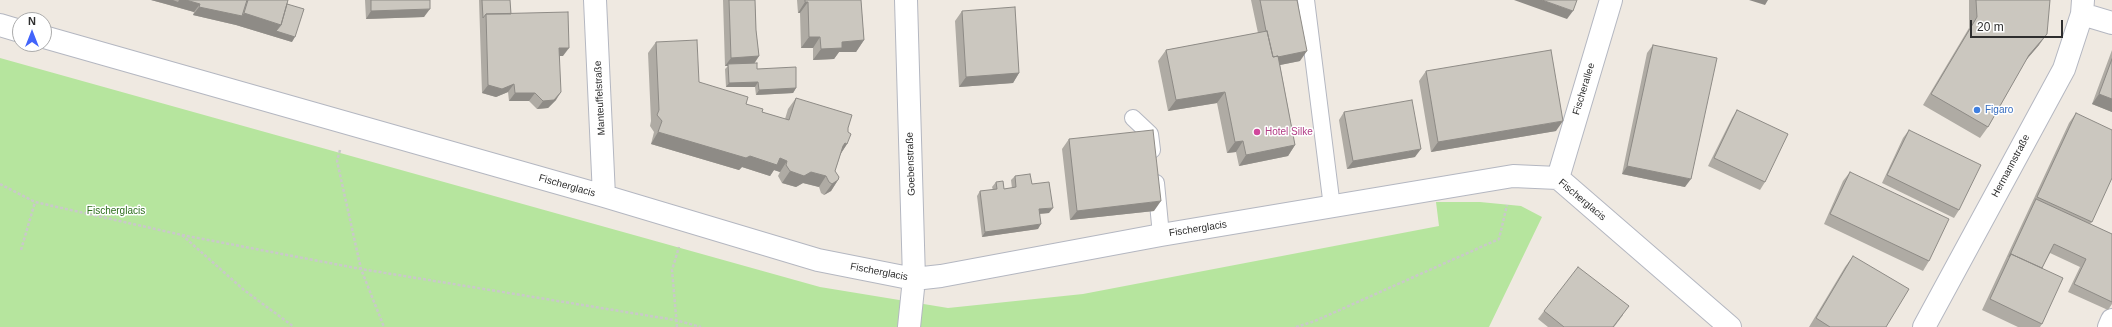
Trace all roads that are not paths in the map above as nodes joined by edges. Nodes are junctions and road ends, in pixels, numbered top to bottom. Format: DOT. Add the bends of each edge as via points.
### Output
graph roads {
  1 [pos="595,0"];
  2 [pos="906,0"];
  3 [pos="1306,0"];
  4 [pos="1611,0"];
  5 [pos="2082,7"];
  6 [pos="2112,23"];
  7 [pos="0,25"];
  8 [pos="12,29"];
  9 [pos="52,39"];
  10 [pos="1133,118"];
  11 [pos="1558,178"];
  12 [pos="604,196"];
  13 [pos="1332,207"];
  14 [pos="1161,235"];
  15 [pos="914,279"];
  16 [pos="2112,320"];
  17 [pos="910,327"];
  18 [pos="1730,327"];
  19 [pos="1924,327"];
  20 [pos="2109,327"];
  1 -- 12 [label="street, Manteuffelstraße"];
  2 -- 15 [label="street, Goebenstraße"];
  3 -- 13 [label="lane"];
  4 -- 11 [label="street, Fischerallee"];
  5 -- 6 [label="street"];
  5 -- 19 [label="street, Hermannstraße" via="2064,69"];
  7 -- 8 [label="street"];
  9 -- 12 [label="street, Fischerglacis"];
  10 -- 14 [label="lane" via="1150,134"];
  11 -- 13 [label="street, Fischerglacis" via="1514,176"];
  11 -- 18 [label="street, Fischerglacis"];
  12 -- 15 [label="street, Fischerglacis" via="818,260"];
  13 -- 14 [label="street, Fischerglacis"];
  14 -- 15 [label="street, Fischerglacis"];
  15 -- 17 [label="street, Goebenstraße"];
  16 -- 20 [label="street"];
}
